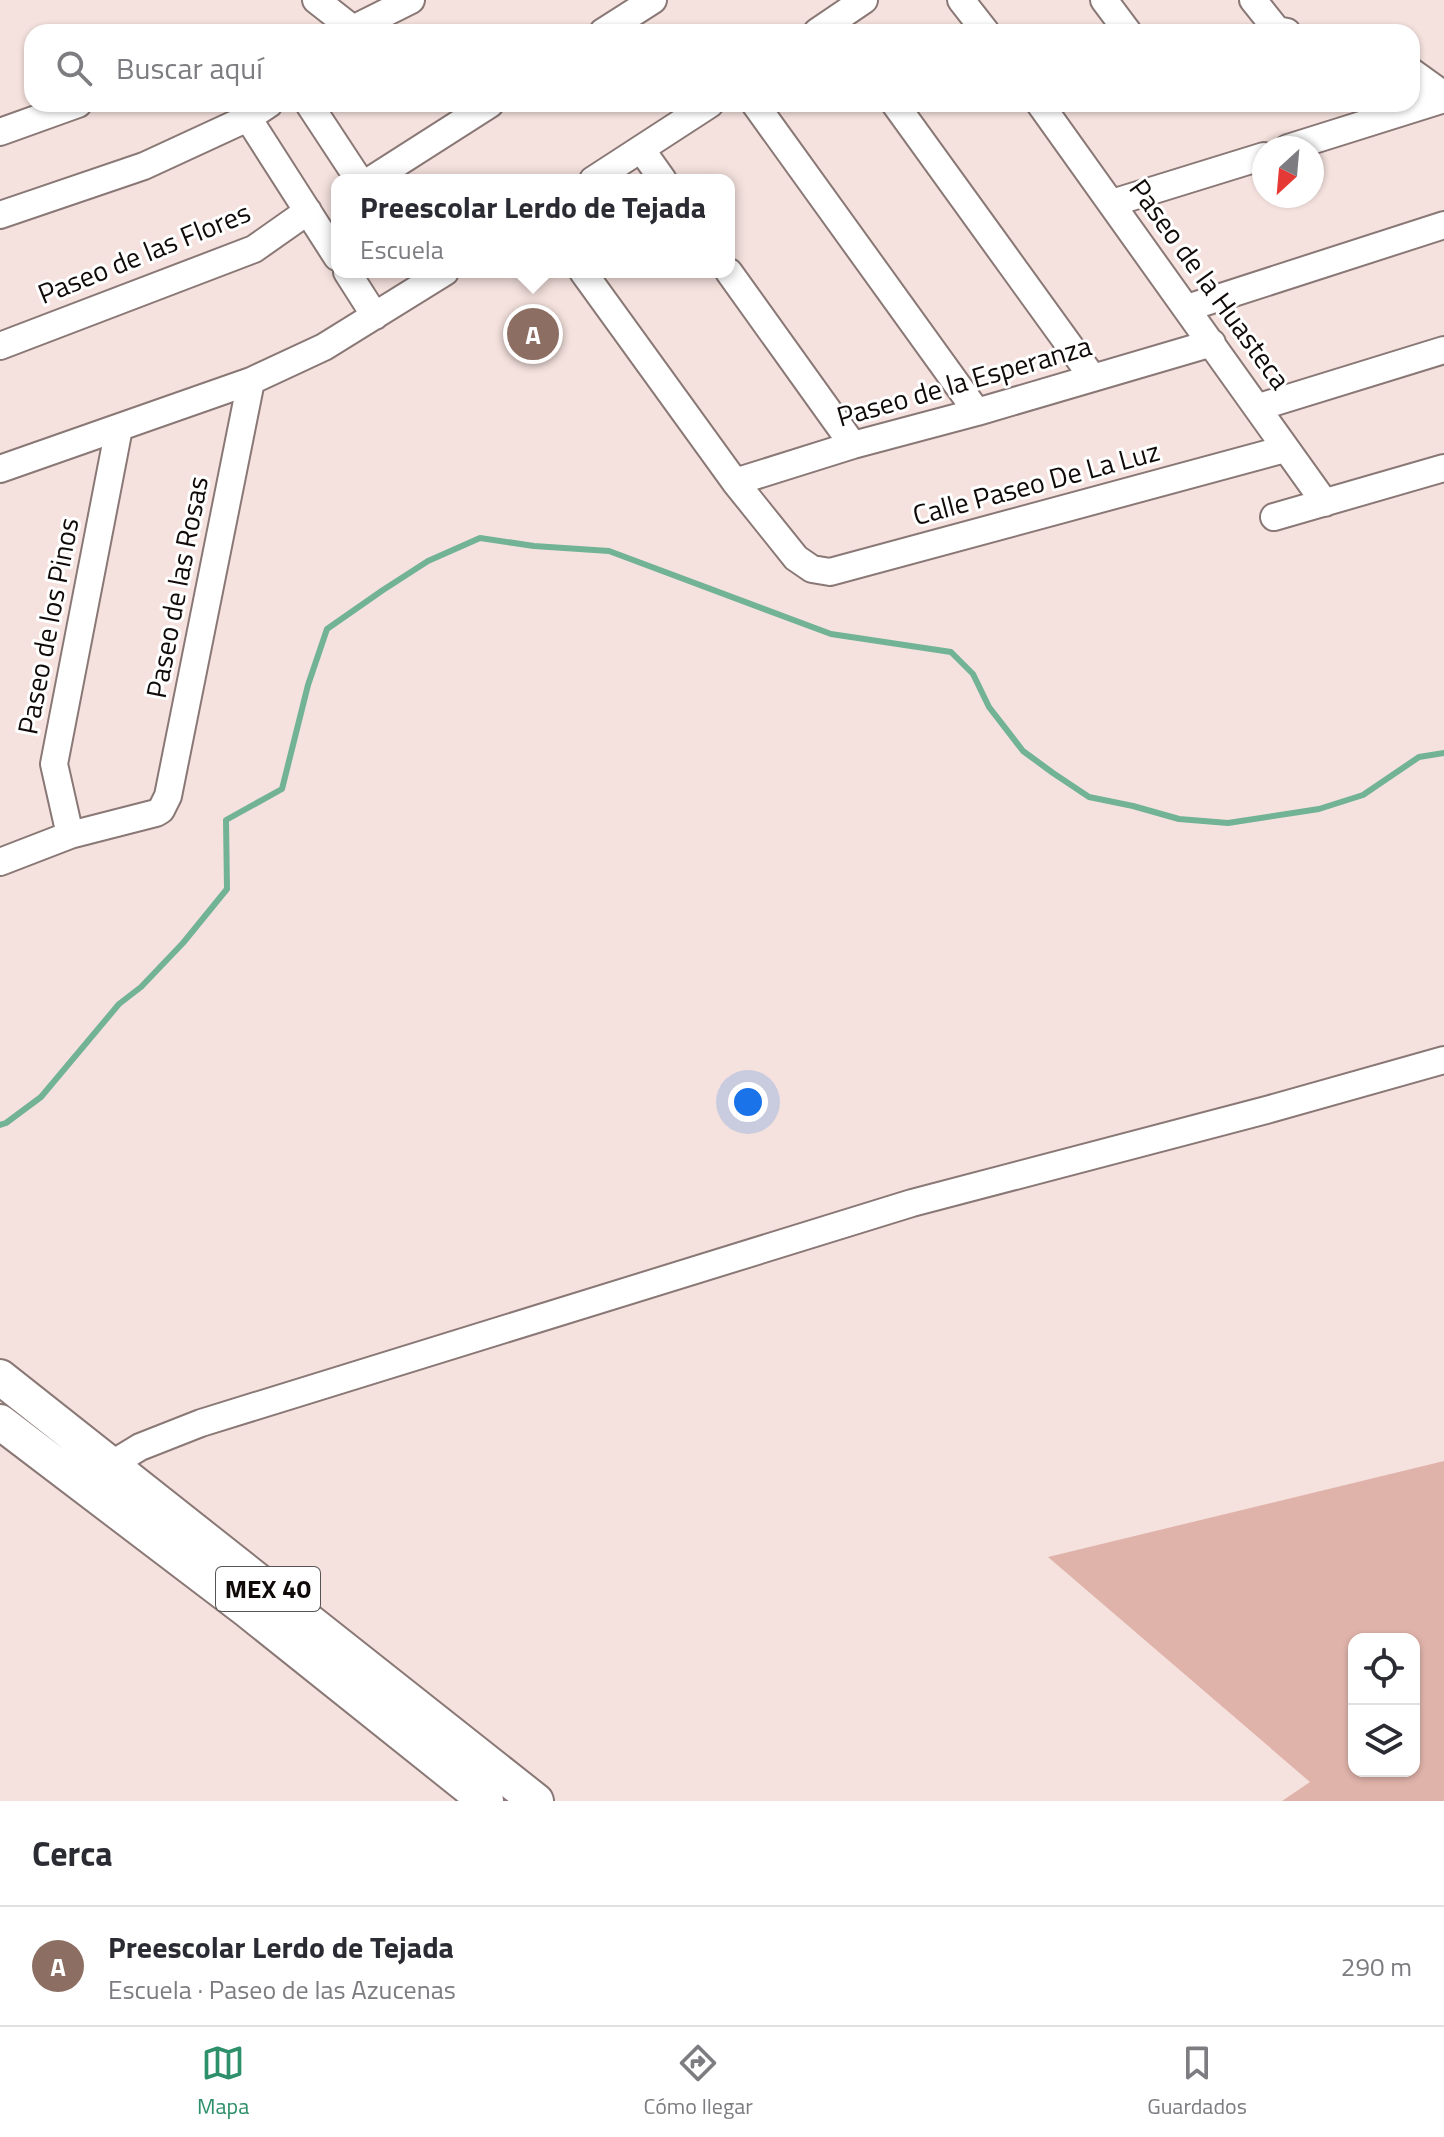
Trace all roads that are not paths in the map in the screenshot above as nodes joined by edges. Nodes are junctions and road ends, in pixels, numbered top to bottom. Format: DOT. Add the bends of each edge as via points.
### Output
graph roads {
  1 [pos="316,0"];
  2 [pos="411,0"];
  3 [pos="653,0"];
  4 [pos="864,0"];
  5 [pos="961,0"];
  6 [pos="1104,0"];
  7 [pos="1253,0"];
  8 [pos="342,24"];
  9 [pos="364,24"];
  10 [pos="616,24"];
  11 [pos="837,24"];
  12 [pos="980,24"];
  13 [pos="1122,24"];
  14 [pos="1272,24"];
  15 [pos="1420,78"];
  16 [pos="1444,97"];
  17 [pos="1420,105"];
  18 [pos="56,112"];
  19 [pos="257,112"];
  20 [pos="259,112"];
  21 [pos="314,112"];
  22 [pos="477,112"];
  23 [pos="698,112"];
  24 [pos="761,112"];
  25 [pos="901,112"];
  26 [pos="1053,112"];
  27 [pos="1398,112"];
  28 [pos="0,132"];
  29 [pos="1324,136"];
  30 [pos="641,149"];
  31 [pos="1252,160"];
  32 [pos="355,174"];
  33 [pos="380,174"];
  34 [pos="602,174"];
  35 [pos="659,174"];
  36 [pos="1112,203"];
  37 [pos="308,211"];
  38 [pos="0,215"];
  39 [pos="1444,225"];
  40 [pos="331,247"];
  41 [pos="351,278"];
  42 [pos="427,278"];
  43 [pos="587,278"];
  44 [pos="733,278"];
  45 [pos="1187,308"];
  46 [pos="375,316"];
  47 [pos="1212,343"];
  48 [pos="0,346"];
  49 [pos="1444,350"];
  50 [pos="1093,378"];
  51 [pos="251,381"];
  52 [pos="1259,407"];
  53 [pos="977,412"];
  54 [pos="119,428"];
  55 [pos="853,445"];
  56 [pos="1285,449"];
  57 [pos="1444,468"];
  58 [pos="0,469"];
  59 [pos="735,482"];
  60 [pos="1325,503"];
  61 [pos="1274,517"];
  62 [pos="70,835"];
  63 [pos="0,862"];
  64 [pos="1444,1060"];
  65 [pos="0,1377"];
  66 [pos="0,1422"];
  67 [pos="112,1464"];
  68 [pos="247,1610"];
  69 [pos="435,1722"];
  70 [pos="486,1801"];
  71 [pos="536,1801"];
  1 -- 8 [label="street"];
  2 -- 9 [label="street"];
  3 -- 10 [label="street"];
  4 -- 11 [label="street"];
  5 -- 12 [label="street"];
  6 -- 13 [label="street"];
  7 -- 14 [label="street"];
  15 -- 16 [label="street"];
  16 -- 17 [label="street"];
  18 -- 28 [label="street"];
  19 -- 38 [label="street" via="144,166"];
  20 -- 37 [label="street"];
  21 -- 32 [label="street"];
  22 -- 33 [label="street"];
  23 -- 30 [label="street"];
  24 -- 53 [label="street"];
  25 -- 50 [label="street"];
  26 -- 36 [label="street, Paseo de la Huasteca"];
  27 -- 29 [label="street"];
  30 -- 34 [label="street"];
  30 -- 35 [label="street"];
  31 -- 36 [label="street"];
  36 -- 45 [label="street, Paseo de la Huasteca"];
  37 -- 40 [label="street"];
  37 -- 48 [label="street, Paseo de las Flores" via="254,249"];
  39 -- 45 [label="street"];
  41 -- 46 [label="street"];
  42 -- 46 [label="street"];
  43 -- 59 [label="street"];
  44 -- 55 [label="street"];
  45 -- 47 [label="street, Paseo de la Huasteca"];
  46 -- 51 [label="street"];
  47 -- 50 [label="street, Paseo de la Esperanza"];
  47 -- 52 [label="street, Paseo de la Huasteca"];
  49 -- 52 [label="street"];
  50 -- 53 [label="street, Paseo de la Esperanza"];
  51 -- 54 [label="street"];
  51 -- 62 [label="street, Paseo de las Rosas" via="165,804 156,813"];
  52 -- 56 [label="street, Paseo de la Huasteca"];
  53 -- 55 [label="street, Paseo de la Esperanza"];
  54 -- 58 [label="street"];
  54 -- 62 [label="street, Paseo de los Pinos" via="54,764"];
  55 -- 59 [label="street, Paseo de la Esperanza"];
  56 -- 59 [label="street, Calle Paseo De La Luz" via="830,572 796,558"];
  56 -- 60 [label="street, Paseo de la Huasteca"];
  57 -- 60 [label="street"];
  60 -- 61 [label="street"];
  62 -- 63 [label="street"];
  64 -- 67 [label="street" via="912,1203 201,1423"];
  65 -- 67 [label="main road, MEX 40"];
  66 -- 68 [label="main road, MEX 40"];
  67 -- 69 [label="main road, MEX 40"];
  68 -- 69 [label="main road" via="270,1615 403,1717"];
  68 -- 70 [label="main road, MEX 40"];
  69 -- 71 [label="main road, MEX 40"];
}
